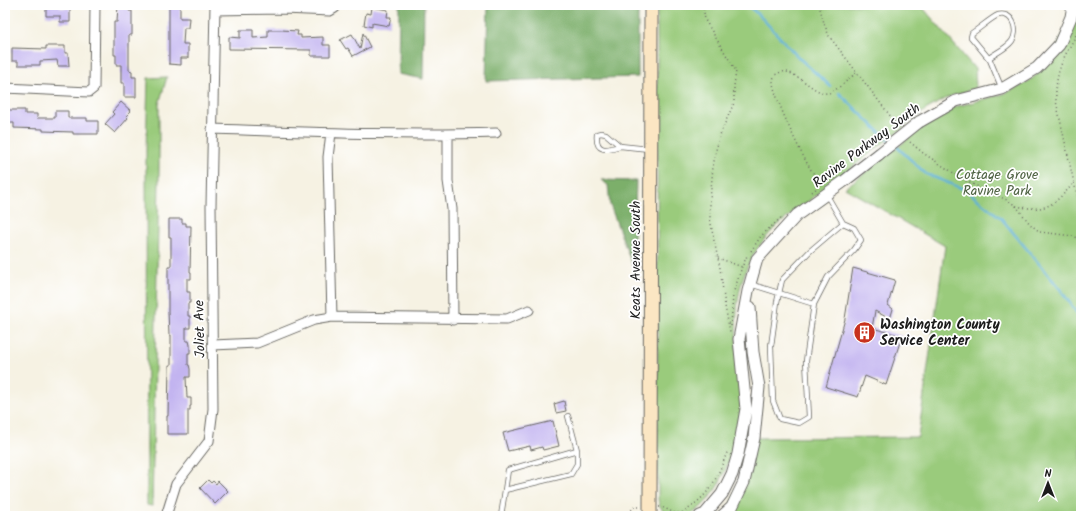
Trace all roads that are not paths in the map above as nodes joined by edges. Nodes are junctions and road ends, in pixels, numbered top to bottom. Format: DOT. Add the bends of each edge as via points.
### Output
graph roads {
  1 [pos="94,5"];
  2 [pos="335,5"];
  3 [pos="651,5"];
  4 [pos="1073,5"];
  5 [pos="215,8"];
  6 [pos="988,58"];
  7 [pos="5,88"];
  8 [pos="1002,88"];
  9 [pos="212,129"];
  10 [pos="331,133"];
  11 [pos="496,134"];
  12 [pos="448,135"];
  13 [pos="620,146"];
  14 [pos="651,149"];
  15 [pos="826,194"];
  16 [pos="843,223"];
  17 [pos="749,288"];
  18 [pos="779,294"];
  19 [pos="814,304"];
  20 [pos="529,310"];
  21 [pos="332,317"];
  22 [pos="453,320"];
  23 [pos="213,345"];
  24 [pos="568,416"];
  25 [pos="577,450"];
  26 [pos="505,490"];
  27 [pos="166,515"];
  28 [pos="176,516"];
  29 [pos="501,516"];
  30 [pos="650,516"];
  31 [pos="700,516"];
  32 [pos="722,516"];
  1 -- 7 [label="street" via="94,88 89,92"];
  2 -- 5 [label="street" via="330,11"];
  3 -- 14 [label="main road, Keats Avenue South"];
  4 -- 8 [label="street, Ravine Parkway South" via="1071,17 1059,45 1037,68"];
  5 -- 9 [label="street, Joliet Ave"];
  6 -- 6 [label="lane" via="971,37 972,33 998,15 1006,15 1011,18 1014,35 1011,42"];
  6 -- 8 [label="lane"];
  8 -- 15 [label="street, Ravine Parkway South, bridge" via="956,101 919,122"];
  9 -- 10 [label="street"];
  9 -- 23 [label="street, Joliet Ave"];
  10 -- 12 [label="street"];
  10 -- 21 [label="street" via="328,157"];
  11 -- 12 [label="street"];
  12 -- 22 [label="street"];
  13 -- 13 [label="lane" via="602,148 598,145 597,134 606,134"];
  13 -- 14 [label="lane"];
  14 -- 30 [label="main road, Keats Avenue South"];
  15 -- 16 [label="lane"];
  15 -- 17 [label="street, Ravine Parkway South" via="797,215 757,259"];
  16 -- 18 [label="lane" via="810,251 782,280"];
  16 -- 19 [label="lane" via="854,228 860,240 854,250 828,277"];
  17 -- 18 [label="lane"];
  17 -- 31 [label="street, Ravine Parkway South" via="740,340 746,409 738,454 722,494 705,514"];
  17 -- 32 [label="street, Ravine Parkway South" via="752,352 759,387 754,438 744,482 732,507"];
  18 -- 19 [label="lane"];
  18 -- 19 [label="lane" via="772,346 773,401 780,419 799,423 809,417 806,361"];
  20 -- 22 [label="street" via="507,319"];
  21 -- 22 [label="street"];
  21 -- 23 [label="street" via="314,320 257,343"];
  23 -- 27 [label="street, Joliet Ave" via="213,409 209,441 176,484"];
  24 -- 25 [label="lane"];
  25 -- 26 [label="lane" via="508,470"];
  25 -- 26 [label="lane" via="577,464 571,474"];
  26 -- 29 [label="lane"];
  27 -- 28 [label="lane"];
}
